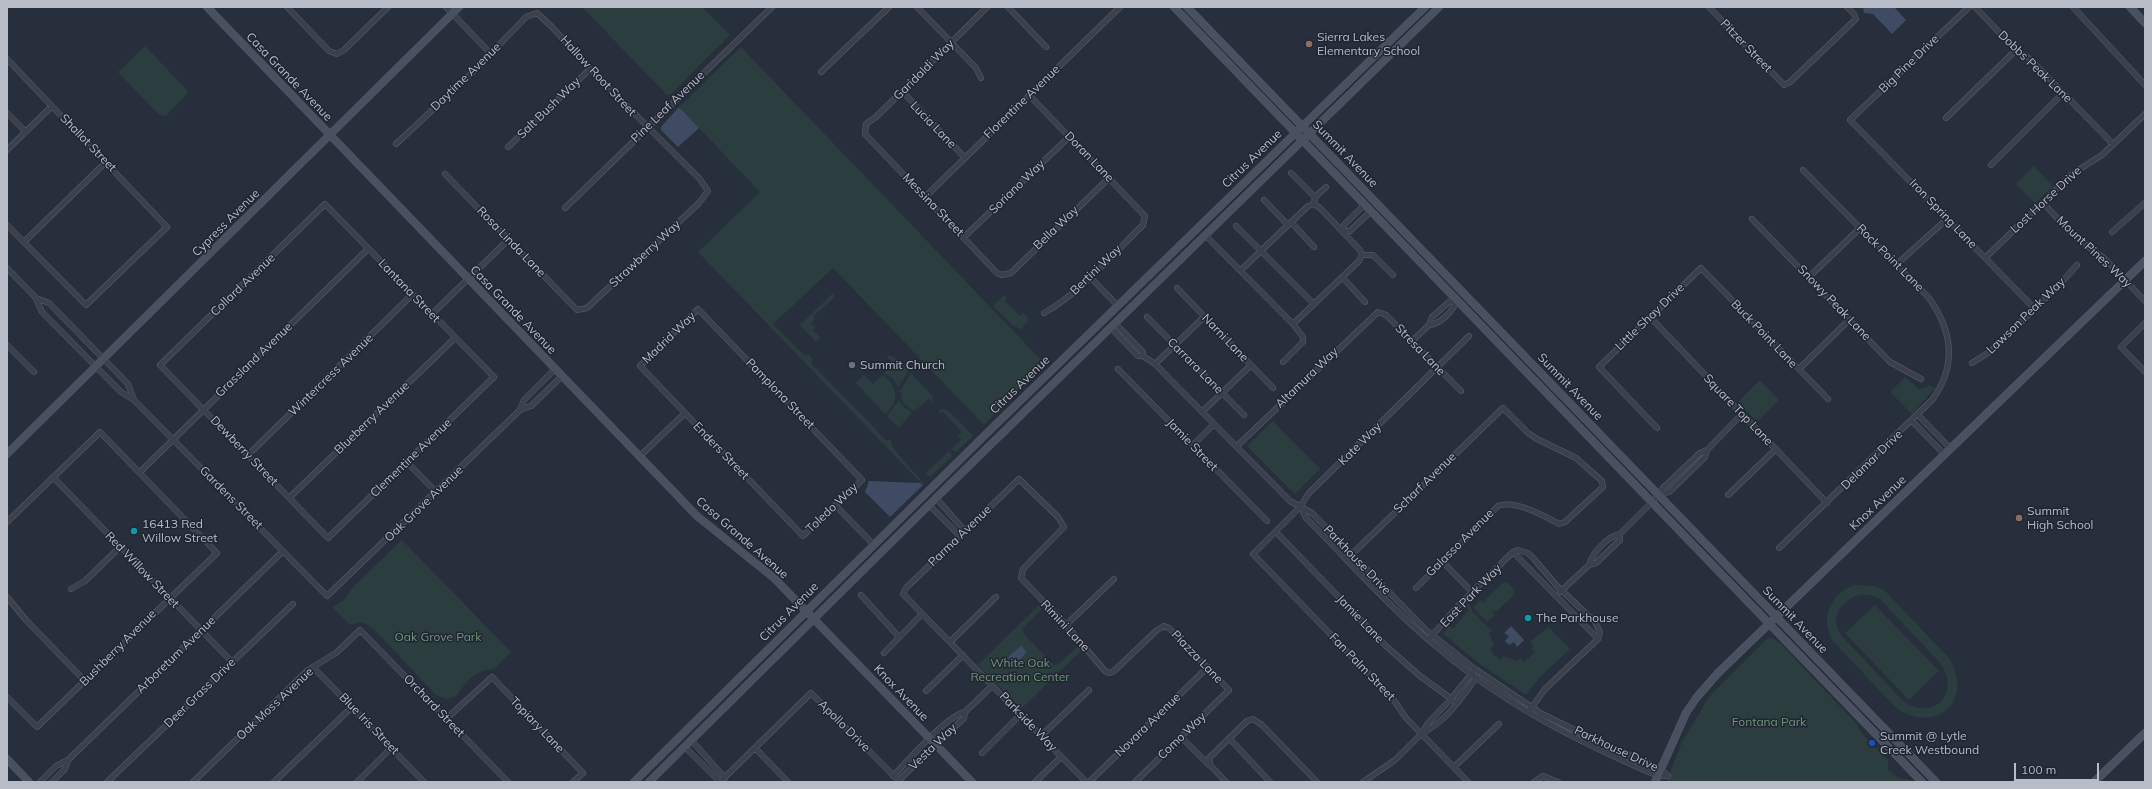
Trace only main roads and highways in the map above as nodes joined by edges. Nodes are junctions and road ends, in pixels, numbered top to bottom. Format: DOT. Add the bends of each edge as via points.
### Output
graph roads {
  1 [pos="207,7"];
  2 [pos="459,7"];
  3 [pos="1174,7"];
  4 [pos="1187,7"];
  5 [pos="1424,7"];
  6 [pos="1439,7"];
  7 [pos="2130,7"];
  8 [pos="2145,22"];
  9 [pos="1302,125"];
  10 [pos="1295,132"];
  11 [pos="1309,133"];
  12 [pos="329,135"];
  13 [pos="1302,139"];
  14 [pos="2145,261"];
  15 [pos="7,454"];
  16 [pos="806,611"];
  17 [pos="1777,617"];
  18 [pos="813,619"];
  19 [pos="1770,623"];
  20 [pos="2145,733"];
  21 [pos="7,759"];
  22 [pos="1658,776"];
  23 [pos="29,782"];
  24 [pos="634,782"];
  25 [pos="649,782"];
  26 [pos="972,782"];
  27 [pos="1922,782"];
  28 [pos="1936,782"];
  29 [pos="2094,782"];
  1 -- 12 [label="main road, Casa Grande Avenue"];
  2 -- 12 [label="main road, Cypress Avenue"];
  3 -- 10 [label="main road, Summit Avenue"];
  4 -- 9 [label="main road, Summit Avenue"];
  5 -- 9 [label="main road, Citrus Avenue"];
  6 -- 11 [label="main road, Citrus Avenue"];
  7 -- 8 [label="main road"];
  9 -- 10 [label="main road, Citrus Avenue"];
  9 -- 11 [label="main road, Summit Avenue"];
  10 -- 13 [label="main road, Summit Avenue"];
  10 -- 16 [label="main road, Citrus Avenue"];
  11 -- 13 [label="main road, Citrus Avenue"];
  11 -- 17 [label="main road, Summit Avenue"];
  12 -- 15 [label="main road, Cypress Avenue"];
  12 -- 16 [label="main road, Casa Grande Avenue" via="708,526 763,568"];
  13 -- 18 [label="main road, Citrus Avenue"];
  13 -- 19 [label="main road, Summit Avenue"];
  14 -- 17 [label="main road, Knox Avenue"];
  16 -- 18 [label="main road, Casa Grande Avenue"];
  16 -- 24 [label="main road, Citrus Avenue"];
  17 -- 19 [label="main road, Knox Avenue"];
  17 -- 28 [label="main road, Summit Avenue"];
  18 -- 25 [label="main road, Citrus Avenue"];
  18 -- 26 [label="main road, Knox Avenue"];
  19 -- 22 [label="main road, Knox Avenue" via="1697,697 1677,731"];
  19 -- 27 [label="main road, Summit Avenue"];
  20 -- 29 [label="main road"];
  21 -- 23 [label="main road"];
}
